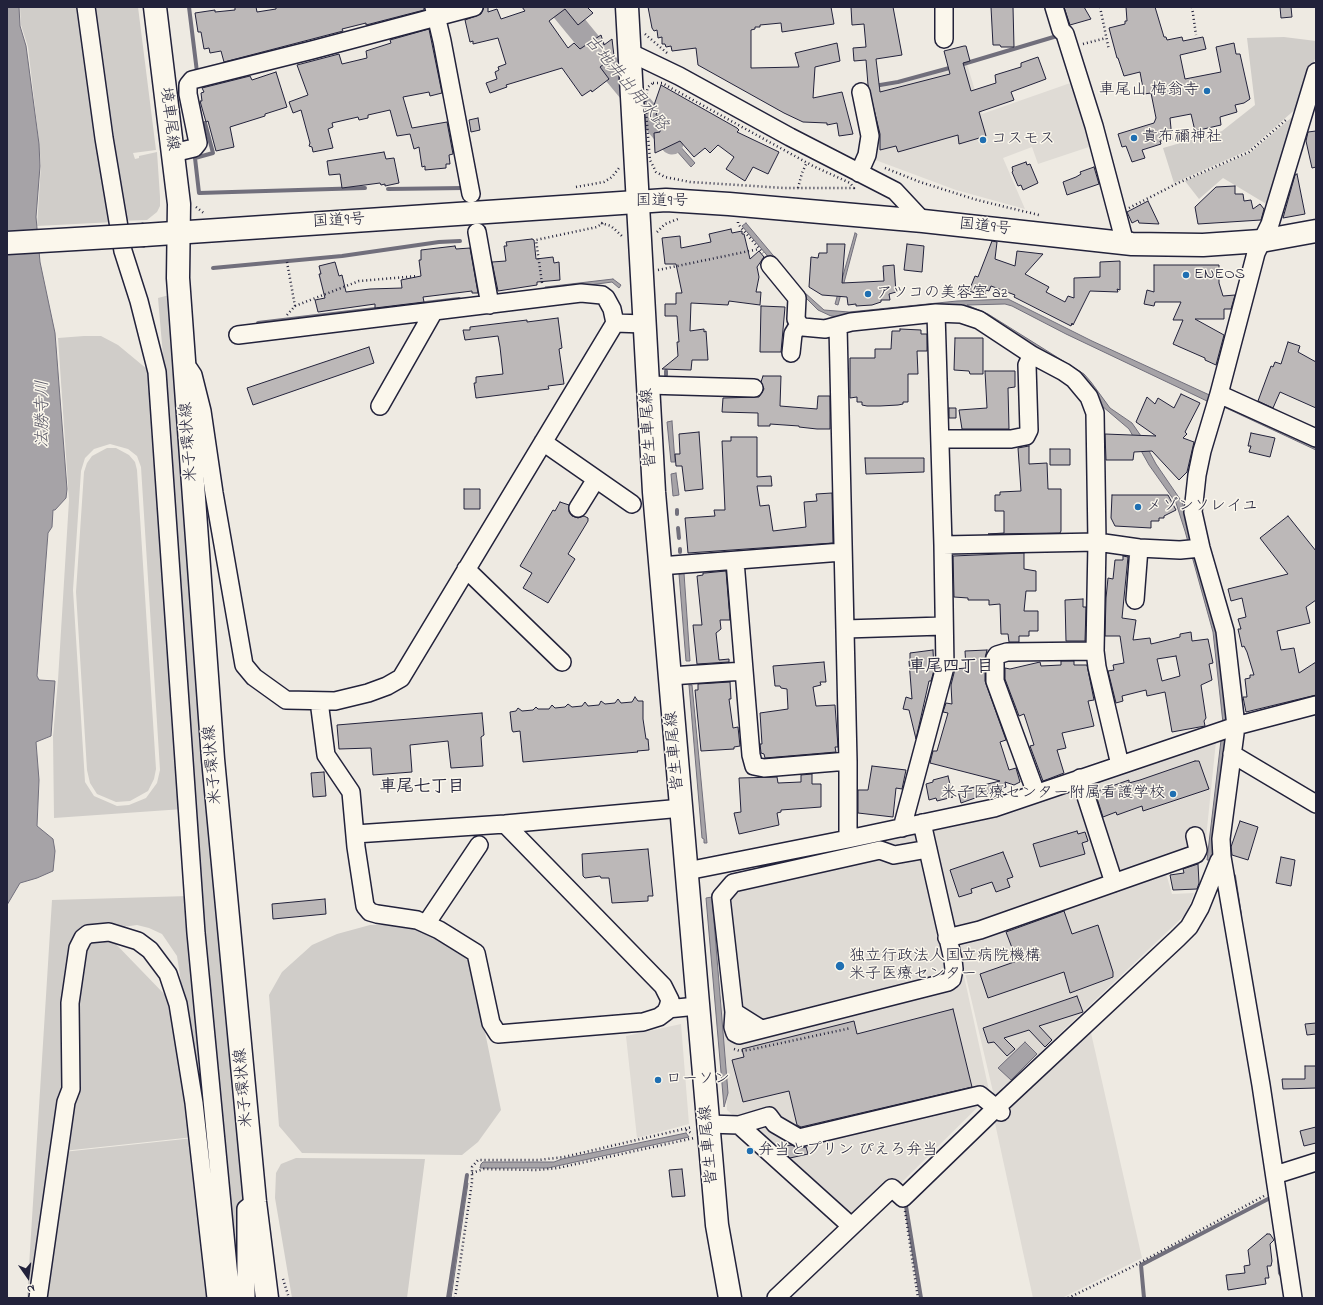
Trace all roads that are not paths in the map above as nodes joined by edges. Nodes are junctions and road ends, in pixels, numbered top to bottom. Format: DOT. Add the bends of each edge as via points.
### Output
graph roads {
  1 [pos="86,7"];
  2 [pos="155,7"];
  3 [pos="474,7"];
  4 [pos="627,7"];
  5 [pos="944,7"];
  6 [pos="1054,7"];
  7 [pos="435,12"];
  8 [pos="944,39"];
  9 [pos="631,52"];
  10 [pos="1316,72"];
  11 [pos="861,92"];
  12 [pos="173,153"];
  13 [pos="862,166"];
  14 [pos="471,194"];
  15 [pos="639,202"];
  16 [pos="923,221"];
  17 [pos="1316,231"];
  18 [pos="179,232"];
  19 [pos="477,232"];
  20 [pos="1261,241"];
  21 [pos="7,243"];
  22 [pos="1125,243"];
  23 [pos="770,266"];
  24 [pos="490,305"];
  25 [pos="434,311"];
  26 [pos="936,313"];
  27 [pos="615,323"];
  28 [pos="644,324"];
  29 [pos="799,324"];
  30 [pos="838,326"];
  31 [pos="238,335"];
  32 [pos="792,353"];
  33 [pos="1032,355"];
  34 [pos="185,363"];
  35 [pos="647,385"];
  36 [pos="754,388"];
  37 [pos="1217,402"];
  38 [pos="380,406"];
  39 [pos="1316,438"];
  40 [pos="940,439"];
  41 [pos="543,442"];
  42 [pos="596,479"];
  43 [pos="632,504"];
  44 [pos="578,508"];
  45 [pos="1096,542"];
  46 [pos="943,545"];
  47 [pos="1139,548"];
  48 [pos="1201,548"];
  49 [pos="842,552"];
  50 [pos="734,561"];
  51 [pos="660,566"];
  52 [pos="466,569"];
  53 [pos="1135,600"];
  54 [pos="943,626"];
  55 [pos="845,629"];
  56 [pos="1095,651"];
  57 [pos="562,662"];
  58 [pos="744,670"];
  59 [pos="670,676"];
  60 [pos="319,701"];
  61 [pos="1316,705"];
  62 [pos="1236,726"];
  63 [pos="1232,754"];
  64 [pos="848,761"];
  65 [pos="1120,765"];
  66 [pos="1080,778"];
  67 [pos="1036,793"];
  68 [pos="1316,804"];
  69 [pos="682,808"];
  70 [pos="922,823"];
  71 [pos="505,824"];
  72 [pos="902,828"];
  73 [pos="355,834"];
  74 [pos="1195,836"];
  75 [pos="848,839"];
  76 [pos="479,845"];
  77 [pos="928,849"];
  78 [pos="1222,857"];
  79 [pos="687,871"];
  80 [pos="1114,883"];
  81 [pos="426,924"];
  82 [pos="947,938"];
  83 [pos="697,1006"];
  84 [pos="667,1009"];
  85 [pos="995,1107"];
  86 [pos="739,1125"];
  87 [pos="701,1131"];
  88 [pos="1316,1162"];
  89 [pos="1276,1182"];
  90 [pos="256,1202"];
  91 [pos="851,1226"];
  92 [pos="38,1298"];
  93 [pos="216,1298"];
  94 [pos="231,1298"];
  95 [pos="246,1298"];
  96 [pos="267,1298"];
  97 [pos="730,1298"];
  98 [pos="776,1298"];
  99 [pos="1293,1298"];
  1 -- 94 [label="street" via="123,251 145,323 156,372 196,934"];
  2 -- 12 [label="main road, 境車尾線"];
  3 -- 7 [label="street"];
  4 -- 9 [label="main road"];
  5 -- 8 [label="street"];
  6 -- 22 [label="street" via="1061,30 1068,40"];
  7 -- 12 [label="street" via="312,50 192,80 188,85 188,94 198,143 194,148"];
  7 -- 14 [label="street"];
  9 -- 13 [label="street"];
  9 -- 15 [label="main road"];
  10 -- 20 [label="street" via="1270,224"];
  11 -- 13 [label="street" via="870,136"];
  12 -- 18 [label="main road, 境車尾線" via="179,204"];
  13 -- 16 [label="street" via="895,191"];
  15 -- 16 [label="main road, 国道9号" via="666,200 729,204"];
  15 -- 18 [label="main road, 国道9号"];
  15 -- 28 [label="main road, 皆生車尾線"];
  16 -- 22 [label="main road, 国道9号"];
  17 -- 20 [label="main road, 国道9号"];
  18 -- 21 [label="main road, 国道9号, bridge"];
  18 -- 34 [label="main road, 米子環状線" via="178,263"];
  19 -- 24 [label="street"];
  20 -- 22 [label="main road, 国道9号" via="1203,245"];
  20 -- 37 [label="street"];
  23 -- 29 [label="street" via="798,298 796,318"];
  24 -- 25 [label="street"];
  24 -- 27 [label="street" via="581,293 602,295 609,303"];
  25 -- 31 [label="street"];
  25 -- 38 [label="street"];
  26 -- 30 [label="street" via="851,322"];
  26 -- 33 [label="street" via="961,314 979,320"];
  26 -- 40 [label="street"];
  27 -- 28 [label="street"];
  27 -- 41 [label="street"];
  28 -- 35 [label="main road, 皆生車尾線"];
  29 -- 30 [label="street" via="803,328 825,329"];
  29 -- 32 [label="street" via="793,334"];
  30 -- 49 [label="street"];
  33 -- 40 [label="street" via="1027,365 1029,430 1026,436 1011,439"];
  33 -- 45 [label="street" via="1074,379 1093,404"];
  34 -- 60 [label="street" via="194,375 202,411 244,665 254,677 286,700"];
  34 -- 90 [label="main road, 米子環状線" via="213,759"];
  35 -- 36 [label="street"];
  35 -- 51 [label="main road, 皆生車尾線"];
  37 -- 39 [label="street"];
  37 -- 48 [label="street" via="1197,475 1193,512"];
  40 -- 46 [label="street"];
  41 -- 42 [label="street"];
  41 -- 52 [label="street"];
  42 -- 43 [label="street"];
  42 -- 44 [label="street"];
  45 -- 46 [label="street"];
  45 -- 47 [label="street"];
  45 -- 56 [label="street"];
  46 -- 54 [label="street"];
  47 -- 48 [label="street"];
  47 -- 53 [label="street"];
  48 -- 62 [label="street" via="1225,631"];
  49 -- 50 [label="street"];
  49 -- 55 [label="street"];
  50 -- 51 [label="street"];
  50 -- 58 [label="street"];
  51 -- 59 [label="main road, 皆生車尾線"];
  52 -- 57 [label="street"];
  52 -- 60 [label="street" via="401,678 368,693 335,701"];
  54 -- 55 [label="street"];
  54 -- 72 [label="street" via="945,667"];
  55 -- 64 [label="street"];
  56 -- 65 [label="street"];
  56 -- 67 [label="street" via="1002,652 995,658 995,681"];
  58 -- 59 [label="street"];
  58 -- 64 [label="street" via="754,766 764,768"];
  59 -- 69 [label="main road, 皆生車尾線"];
  60 -- 73 [label="street" via="324,749 351,792"];
  61 -- 62 [label="street"];
  62 -- 63 [label="street"];
  62 -- 65 [label="street"];
  63 -- 68 [label="street"];
  63 -- 78 [label="street" via="1221,839"];
  64 -- 75 [label="street"];
  65 -- 66 [label="street"];
  66 -- 67 [label="street"];
  66 -- 80 [label="street"];
  67 -- 70 [label="street" via="994,808"];
  69 -- 71 [label="street"];
  69 -- 79 [label="main road, 皆生車尾線"];
  70 -- 72 [label="street"];
  70 -- 77 [label="street"];
  71 -- 73 [label="street"];
  71 -- 84 [label="street" via="663,986 670,1000"];
  72 -- 75 [label="street"];
  73 -- 81 [label="street" via="365,906 370,912 417,920"];
  74 -- 80 [label="street" via="1198,850 1196,854"];
  75 -- 79 [label="street"];
  76 -- 81 [label="street"];
  77 -- 82 [label="street"];
  77 -- 82 [label="street" via="894,855 880,850 733,883 721,897 734,1012 761,1029 948,982 952,979 954,969"];
  78 -- 85 [label="street" via="1189,927"];
  78 -- 89 [label="street"];
  79 -- 83 [label="main road, 皆生車尾線"];
  80 -- 82 [label="street" via="980,930"];
  81 -- 84 [label="street" via="476,953 492,1023 498,1034 643,1022 659,1017"];
  83 -- 84 [label="street"];
  83 -- 87 [label="main road, 皆生車尾線"];
  85 -- 86 [label="street" via="980,1094 799,1138 775,1124 769,1116"];
  85 -- 91 [label="street" via="903,1198 892,1188"];
  86 -- 87 [label="street"];
  86 -- 91 [label="street"];
  87 -- 97 [label="main road, 皆生車尾線"];
  88 -- 89 [label="street"];
  89 -- 99 [label="street"];
  90 -- 95 [label="street" via="246,1209"];
  90 -- 96 [label="main road, 米子環状線"];
  91 -- 98 [label="street"];
  92 -- 93 [label="street" via="70,1089 70,1003 78,948 88,934 108,932 138,941 150,950 168,974 175,993 194,1102"];
}
